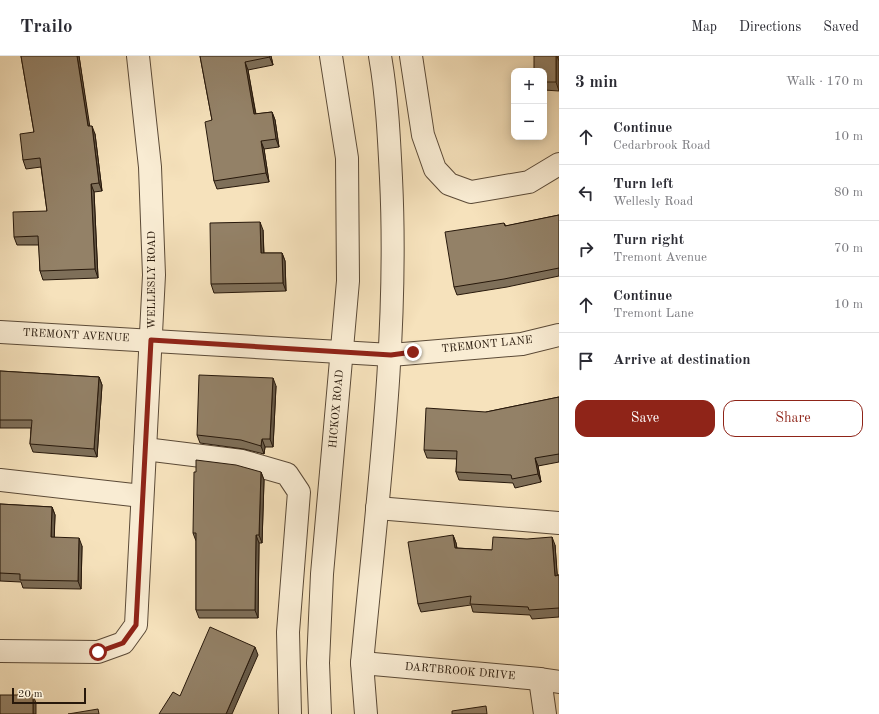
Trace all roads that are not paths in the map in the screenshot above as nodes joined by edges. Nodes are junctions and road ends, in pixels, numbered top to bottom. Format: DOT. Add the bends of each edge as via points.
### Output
graph roads {
  1 [pos="138,56"];
  2 [pos="331,56"];
  3 [pos="380,56"];
  4 [pos="411,56"];
  5 [pos="559,164"];
  6 [pos="0,332"];
  7 [pos="559,335"];
  8 [pos="151,340"];
  9 [pos="342,352"];
  10 [pos="391,355"];
  11 [pos="145,449"];
  12 [pos="0,480"];
  13 [pos="142,496"];
  14 [pos="377,508"];
  15 [pos="559,523"];
  16 [pos="0,651"];
  17 [pos="362,663"];
  18 [pos="550,680"];
  19 [pos="290,714"];
  20 [pos="320,714"];
  21 [pos="366,714"];
  22 [pos="545,714"];
  1 -- 8 [label="street, WELLESLY ROAD" via="150,166 154,275"];
  2 -- 9 [label="street, HICKOX ROAD" via="347,158 348,282"];
  3 -- 10 [label="street" via="394,236"];
  4 -- 5 [label="street" via="423,135 435,169 450,184 471,192 530,182"];
  6 -- 8 [label="street, TREMONT AVENUE"];
  7 -- 10 [label="street, TREMONT LANE" via="522,344"];
  8 -- 9 [label="street, TREMONT AVENUE"];
  8 -- 11 [label="street, WELLESLY ROAD"];
  9 -- 10 [label="street, TREMONT AVENUE"];
  9 -- 20 [label="street, HICKOX ROAD" via="322,574 318,663"];
  10 -- 14 [label="street"];
  11 -- 13 [label="street, WELLESLY ROAD"];
  11 -- 19 [label="street" via="242,461 287,474 299,492 288,632"];
  12 -- 13 [label="street"];
  13 -- 16 [label="street, WELLESLY ROAD" via="136,625 123,643 98,652"];
  14 -- 15 [label="street"];
  14 -- 17 [label="street"];
  17 -- 18 [label="street, DARTBROOK DRIVE"];
  17 -- 21 [label="street"];
  18 -- 22 [label="street"];
}
